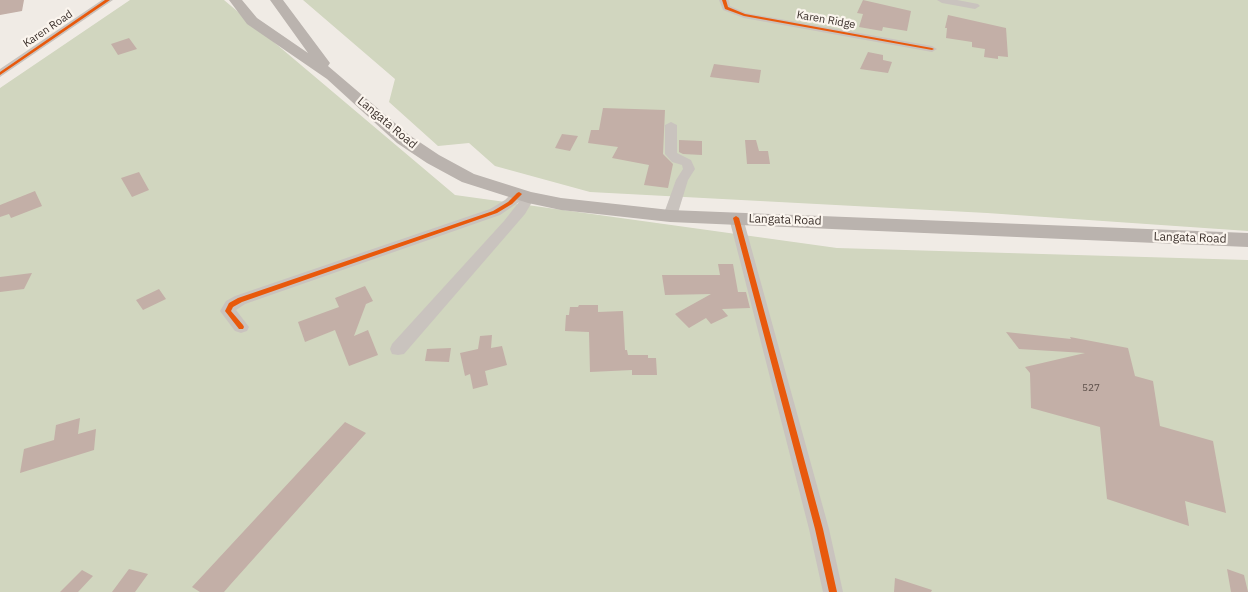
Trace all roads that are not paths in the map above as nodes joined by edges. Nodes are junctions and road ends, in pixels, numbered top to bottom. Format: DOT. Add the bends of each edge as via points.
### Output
graph roads {
  1 [pos="108,0"];
  2 [pos="276,0"];
  3 [pos="724,0"];
  4 [pos="942,0"];
  5 [pos="253,4"];
  6 [pos="975,6"];
  7 [pos="932,49"];
  8 [pos="0,74"];
  9 [pos="332,76"];
  10 [pos="671,125"];
  11 [pos="524,196"];
  12 [pos="670,216"];
  13 [pos="736,218"];
  14 [pos="1248,240"];
  15 [pos="241,328"];
  16 [pos="398,349"];
  17 [pos="833,592"];
  1 -- 8 [label="street, Karen Road"];
  2 -- 9 [label="main road, Langata Road"];
  3 -- 7 [label="street, Karen Ridge" via="726,8 738,14"];
  4 -- 6 [label="street"];
  5 -- 9 [label="main road, Langata Road" via="252,21"];
  9 -- 11 [label="main road, Langata Road" via="403,139 433,159 468,178"];
  10 -- 12 [label="street" via="671,154 687,163 689,169 678,188"];
  11 -- 12 [label="main road, Langata Road" via="569,205"];
  11 -- 15 [label="street" via="495,212 240,300 228,311"];
  11 -- 16 [label="street" via="520,211"];
  12 -- 13 [label="main road, Langata Road"];
  13 -- 14 [label="main road, Langata Road"];
  13 -- 17 [label="street"];
}
